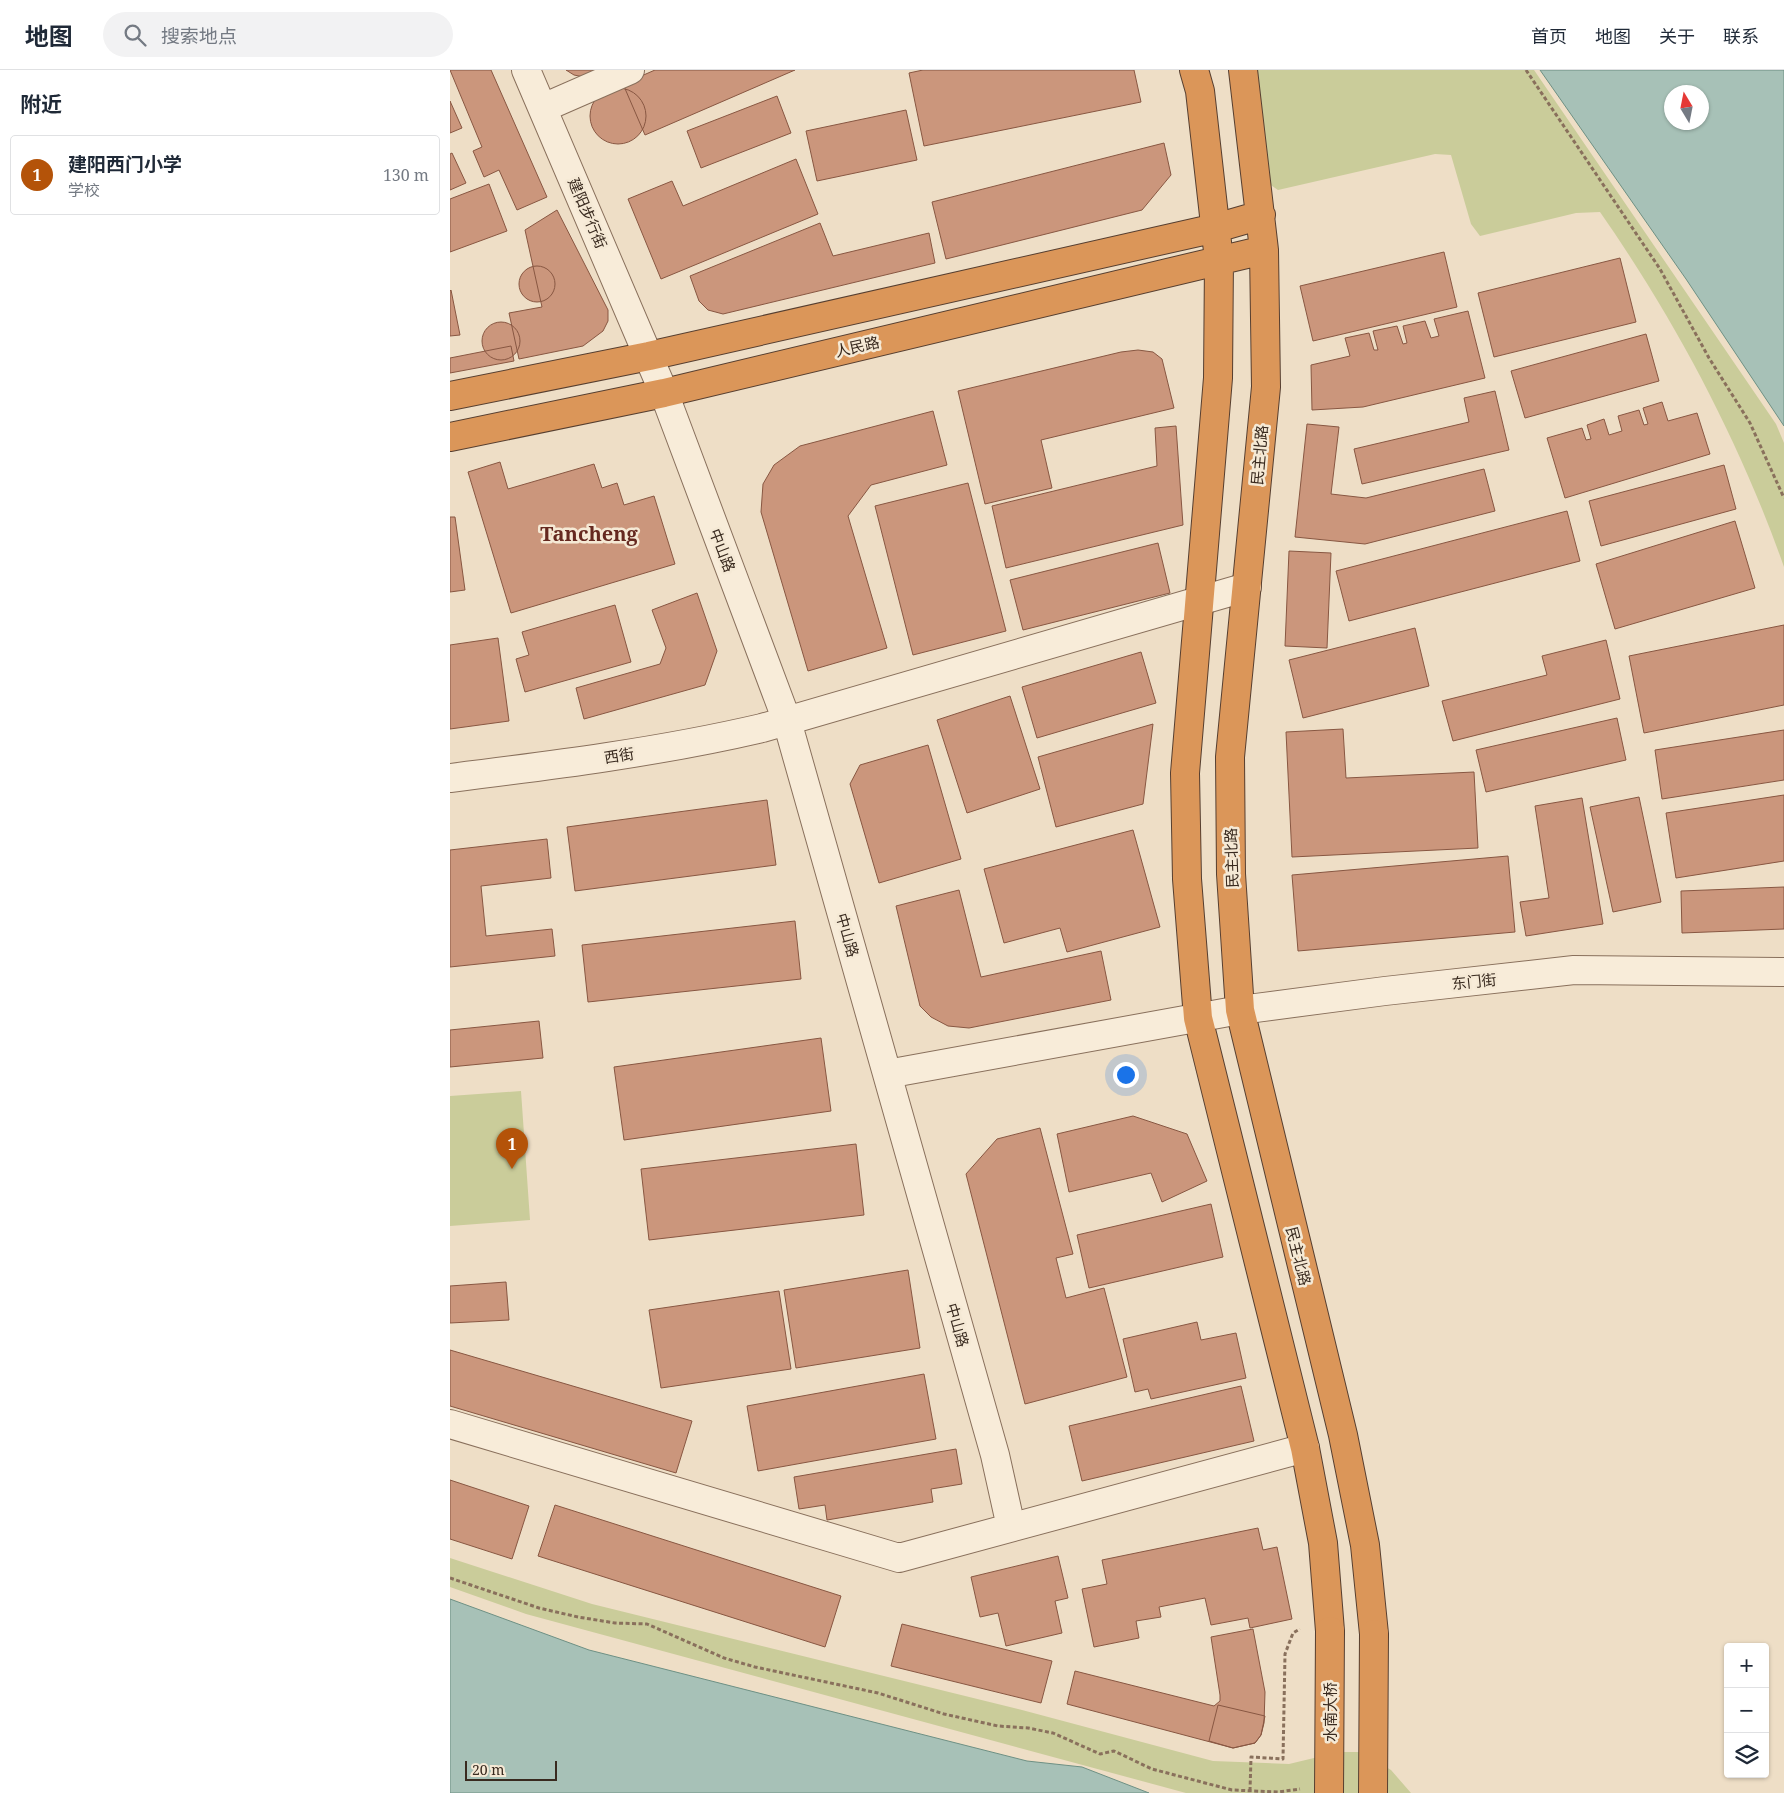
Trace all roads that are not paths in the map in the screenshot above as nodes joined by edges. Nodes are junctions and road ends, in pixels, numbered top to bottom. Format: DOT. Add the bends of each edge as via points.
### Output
graph roads {
  1 [pos="526,70"];
  2 [pos="630,70"];
  3 [pos="1194,70"];
  4 [pos="1242,70"];
  5 [pos="543,108"];
  6 [pos="1260,215"];
  7 [pos="1216,228"];
  8 [pos="1264,250"];
  9 [pos="1219,260"];
  10 [pos="649,356"];
  11 [pos="664,392"];
  12 [pos="450,396"];
  13 [pos="450,436"];
  14 [pos="1247,587"];
  15 [pos="1199,600"];
  16 [pos="787,721"];
  17 [pos="450,778"];
  18 [pos="1784,972"];
  19 [pos="1240,1010"];
  20 [pos="1198,1018"];
  21 [pos="887,1074"];
  22 [pos="450,1424"];
  23 [pos="1305,1448"];
  24 [pos="1011,1527"];
  25 [pos="1317,1790"];
  26 [pos="1373,1793"];
  1 -- 5 [label="street, 建阳步行街"];
  2 -- 5 [label="street"];
  3 -- 7 [label="highway" via="1200,91"];
  4 -- 6 [label="highway, 民主北路"];
  5 -- 10 [label="street, 建阳步行街"];
  6 -- 7 [label="highway"];
  6 -- 8 [label="highway, 民主北路"];
  7 -- 9 [label="highway"];
  7 -- 10 [label="highway"];
  8 -- 9 [label="highway, 人民路"];
  8 -- 14 [label="highway, 民主北路" via="1266,387"];
  9 -- 11 [label="highway, 人民路"];
  9 -- 15 [label="highway" via="1218,378"];
  10 -- 11 [label="street, 中山路"];
  10 -- 12 [label="highway"];
  11 -- 13 [label="highway, 人民路"];
  11 -- 16 [label="street, 中山路"];
  14 -- 15 [label="street, 西街"];
  14 -- 19 [label="highway, 民主北路" via="1230,757 1231,874"];
  15 -- 16 [label="street, 西街"];
  15 -- 20 [label="highway" via="1185,773 1187,880"];
  16 -- 17 [label="street, 西街" via="710,740 564,764"];
  16 -- 21 [label="street, 中山路"];
  18 -- 19 [label="street, 东门街" via="1574,970"];
  19 -- 20 [label="street, 东门街"];
  19 -- 26 [label="highway, 民主北路, bridge" via="1343,1435 1365,1545 1374,1634"];
  20 -- 21 [label="street, 东门街"];
  20 -- 23 [label="highway"];
  21 -- 24 [label="street, 中山路" via="995,1455"];
  22 -- 24 [label="street" via="899,1558"];
  23 -- 24 [label="street"];
  23 -- 25 [label="highway, 水南大桥, bridge" via="1323,1543 1330,1631"];
}
